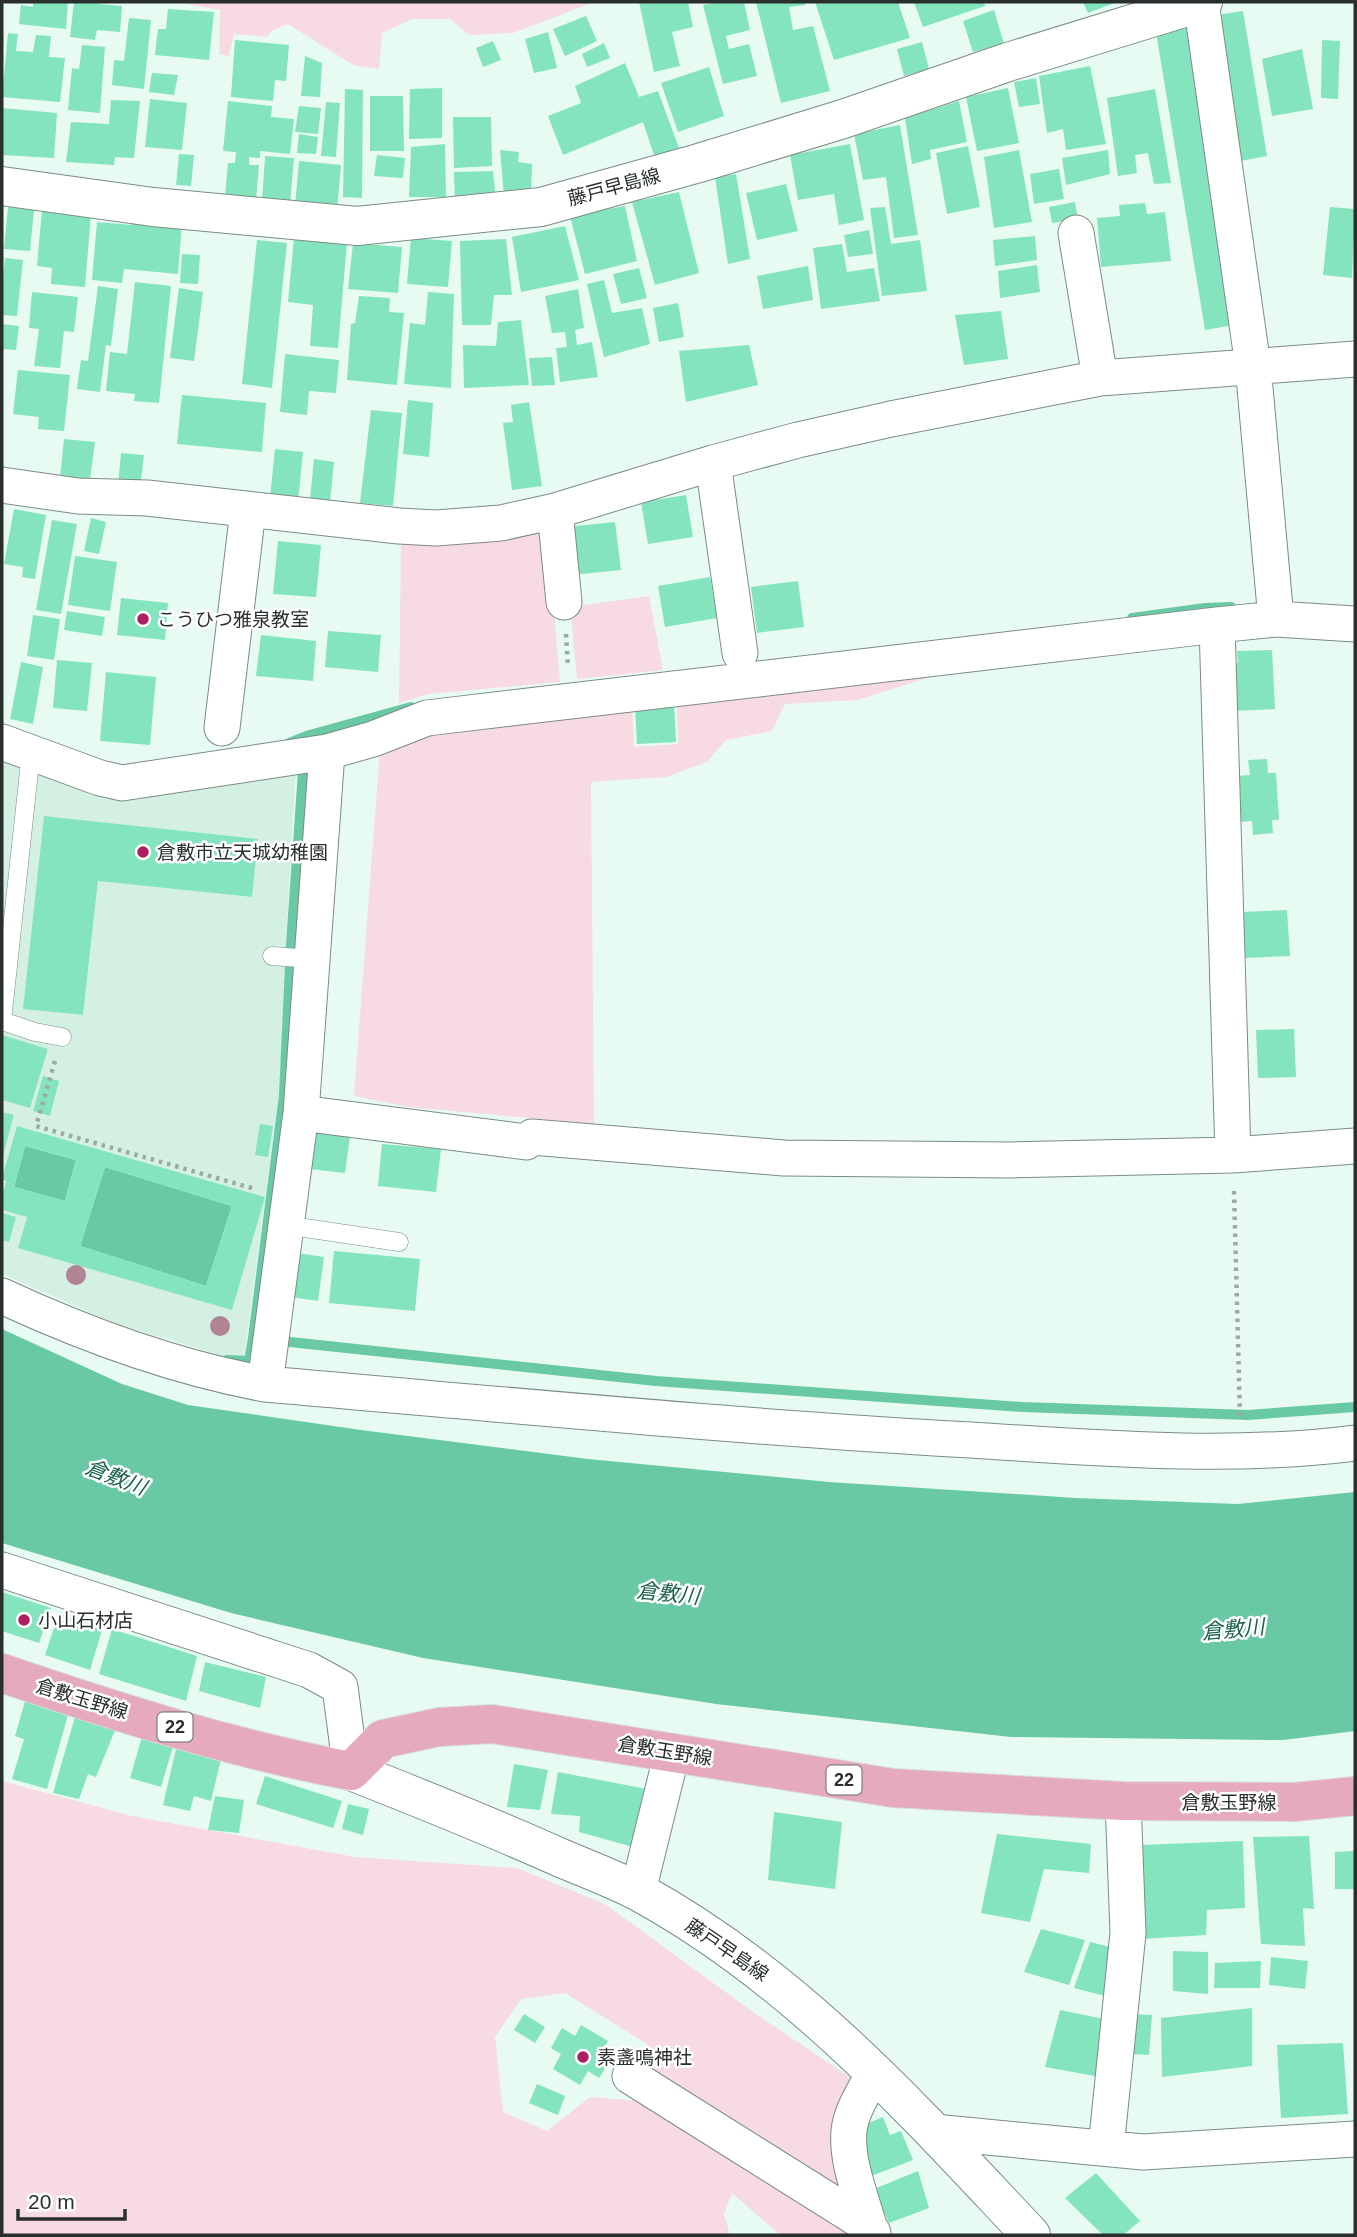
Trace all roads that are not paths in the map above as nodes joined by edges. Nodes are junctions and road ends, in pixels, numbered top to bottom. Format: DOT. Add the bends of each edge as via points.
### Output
graph roads {
  1 [pos="1202,2"];
  2 [pos="2,186"];
  3 [pos="1076,233"];
  4 [pos="1355,359"];
  5 [pos="1253,366"];
  6 [pos="1100,378"];
  7 [pos="713,463"];
  8 [pos="2,485"];
  9 [pos="248,510"];
  10 [pos="555,511"];
  11 [pos="564,602"];
  12 [pos="1275,610"];
  13 [pos="1355,624"];
  14 [pos="1217,625"];
  15 [pos="740,653"];
  16 [pos="222,728"];
  17 [pos="16,747"];
  18 [pos="327,752"];
  19 [pos="62,1037"];
  20 [pos="301,1113"];
  21 [pos="1232,1144"];
  22 [pos="1355,1146"];
  23 [pos="285,1225"];
  24 [pos="399,1242"];
  25 [pos="2,1296"];
  26 [pos="265,1384"];
  27 [pos="1355,1443"];
  28 [pos="2,1570"];
  29 [pos="2,1673"];
  30 [pos="672,1753"];
  31 [pos="351,1771"];
  32 [pos="1355,1796"];
  33 [pos="1123,1801"];
  34 [pos="638,1891"];
  35 [pos="876,2071"];
  36 [pos="630,2076"];
  37 [pos="934,2133"];
  38 [pos="1355,2140"];
  39 [pos="1106,2148"];
  40 [pos="872,2231"];
  41 [pos="1031,2235"];
  1 -- 2 [label="main road, 藤戸早島線" via="804,131 541,207 357,226 153,207"];
  1 -- 5 [label="street"];
  3 -- 6 [label="street"];
  4 -- 5 [label="street"];
  5 -- 6 [label="street"];
  5 -- 12 [label="street"];
  6 -- 7 [label="street" via="891,419"];
  7 -- 10 [label="street"];
  7 -- 15 [label="street"];
  8 -- 9 [label="street"];
  9 -- 10 [label="street" via="436,528 501,523"];
  9 -- 16 [label="street"];
  10 -- 11 [label="street"];
  12 -- 13 [label="street"];
  12 -- 14 [label="street"];
  14 -- 18 [label="street" via="427,718"];
  14 -- 21 [label="street"];
  17 -- 18 [label="street" via="122,783"];
  17 -- 19 [label="lane" via="2,1021"];
  18 -- 20 [label="street" via="291,957"];
  20 -- 21 [label="street" via="526,1142 532,1137 784,1158 1010,1160"];
  20 -- 23 [label="street"];
  21 -- 22 [label="street"];
  23 -- 24 [label="lane"];
  23 -- 26 [label="street"];
  25 -- 26 [label="street" via="143,1353"];
  26 -- 27 [label="street" via="898,1436 1077,1446 1241,1451"];
  28 -- 31 [label="street" via="309,1670 340,1687"];
  29 -- 31 [label="main road, 倉敷玉野線 / 22" via="202,1735"];
  30 -- 31 [label="main road, 倉敷玉野線 / 22" via="492,1724 439,1727 383,1739"];
  30 -- 33 [label="main road, 倉敷玉野線 / 22" via="893,1787"];
  30 -- 34 [label="street"];
  31 -- 34 [label="main road, 藤戸早島線"];
  32 -- 33 [label="main road, 倉敷玉野線 / 22" via="1294,1802"];
  33 -- 39 [label="street" via="1128,1933"];
  34 -- 35 [label="main road, 藤戸早島線" via="772,1979"];
  35 -- 37 [label="main road, 藤戸早島線"];
  35 -- 40 [label="street" via="849,2131 852,2171"];
  36 -- 40 [label="street"];
  37 -- 39 [label="street"];
  37 -- 41 [label="main road, 藤戸早島線"];
  38 -- 39 [label="street" via="1143,2152"];
}
